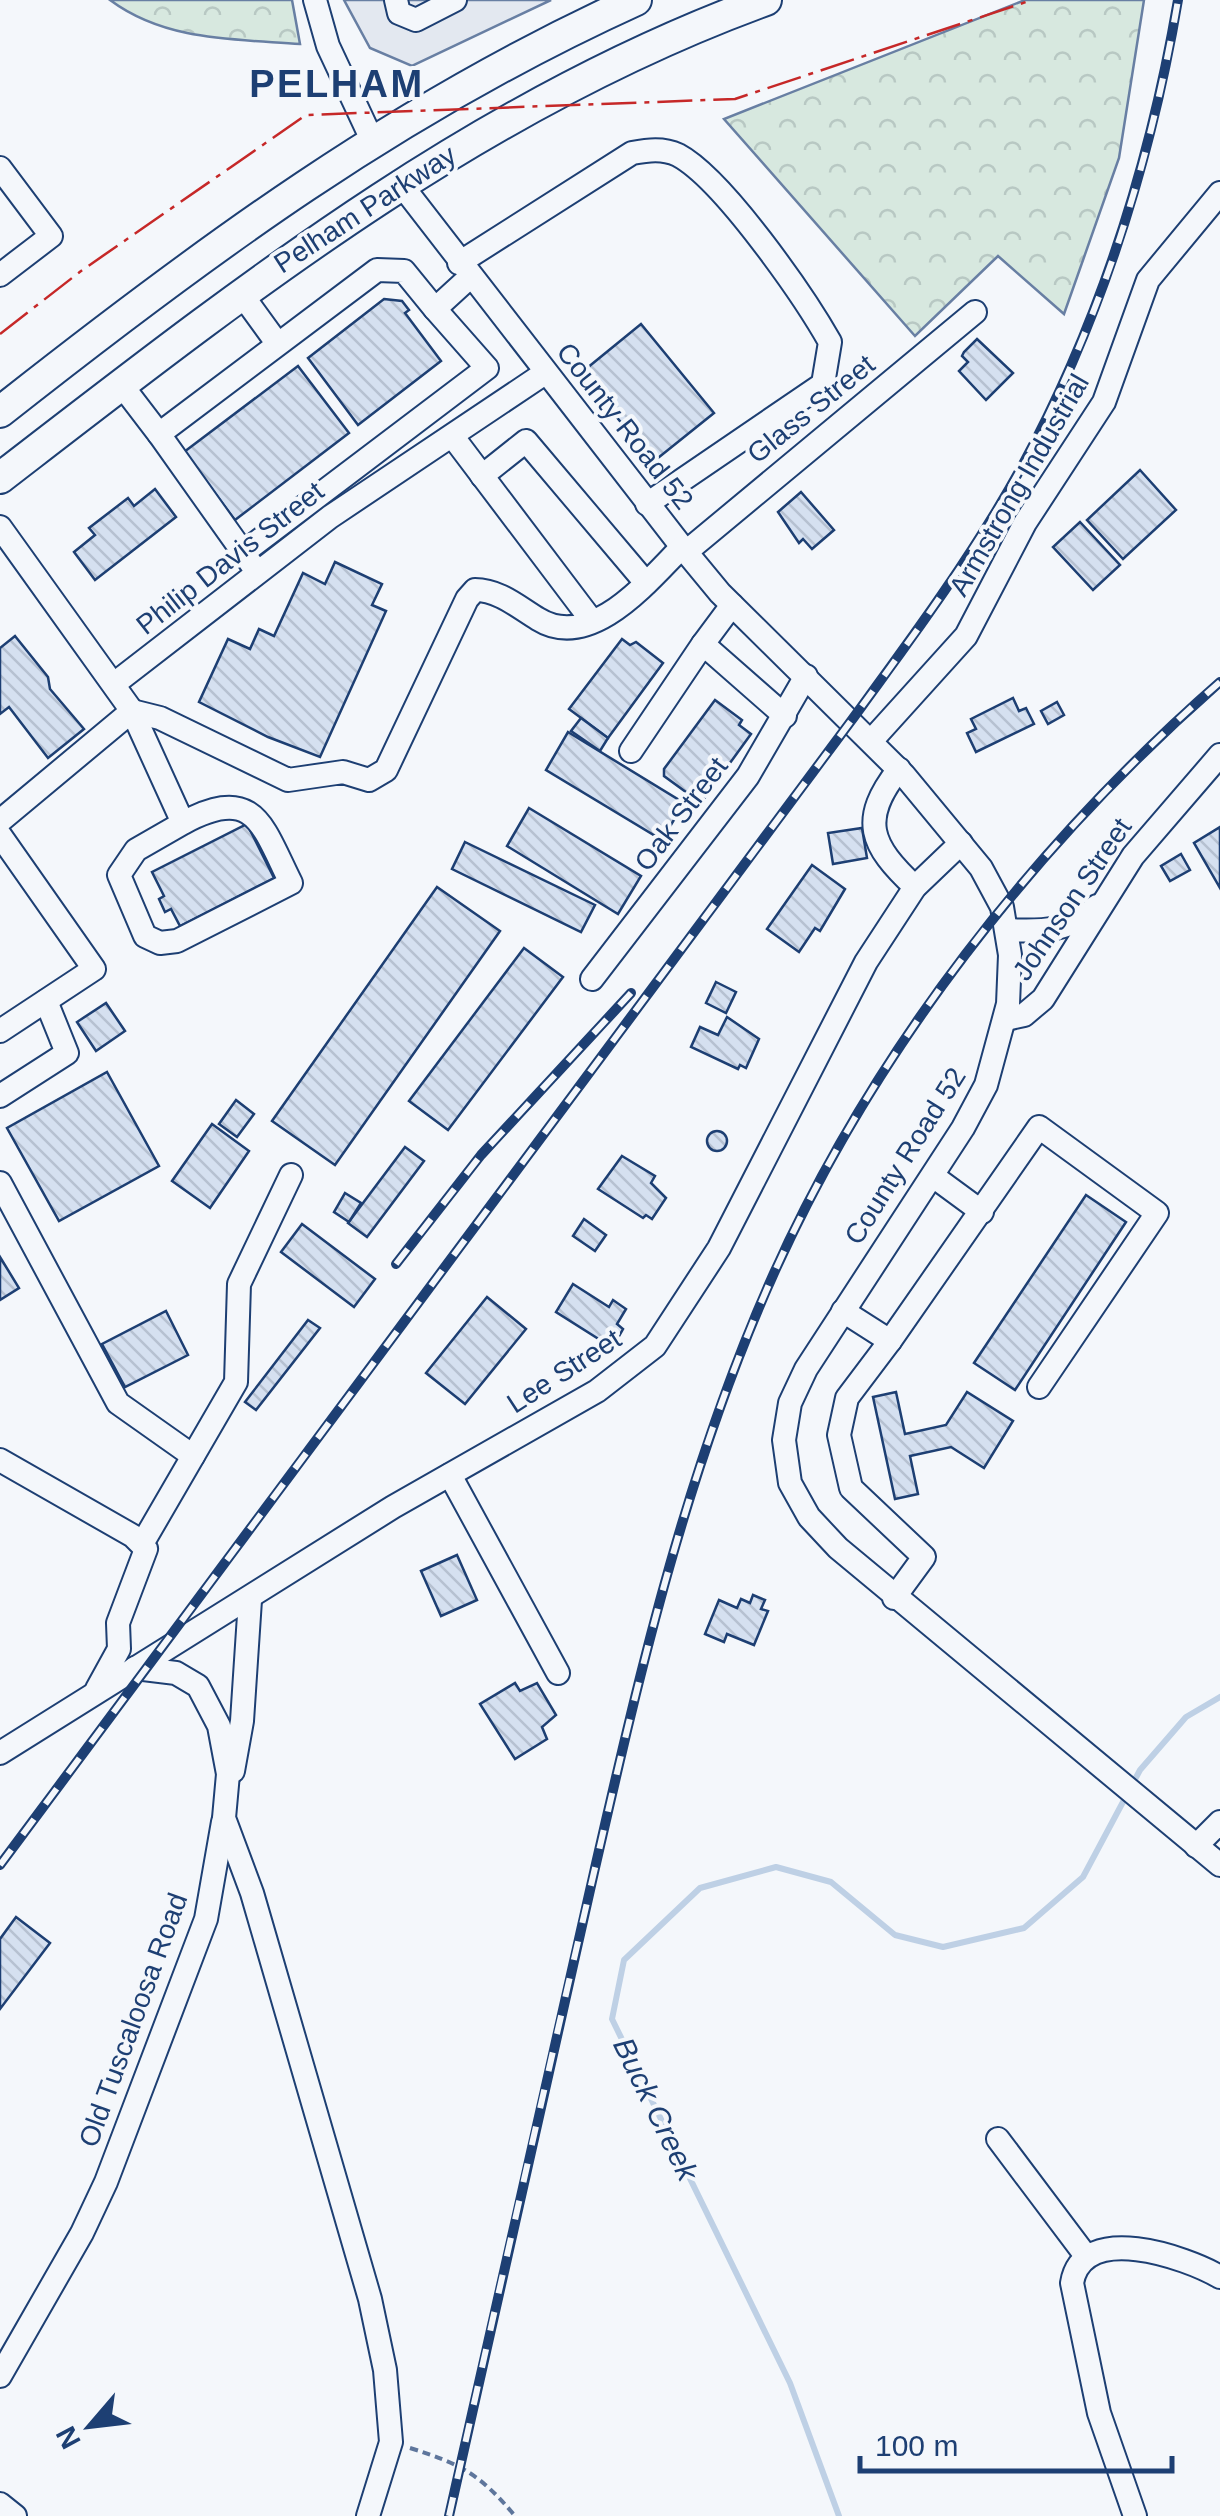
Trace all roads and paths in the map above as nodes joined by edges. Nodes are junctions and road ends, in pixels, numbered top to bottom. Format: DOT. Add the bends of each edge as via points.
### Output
graph roads {
  1 [pos="315,0"];
  2 [pos="396,0"];
  3 [pos="455,0"];
  4 [pos="636,0"];
  5 [pos="766,0"];
  6 [pos="373,142"];
  7 [pos="0,168"];
  8 [pos="400,184"];
  9 [pos="1220,193"];
  10 [pos="464,270"];
  11 [pos="0,275"];
  12 [pos="240,292"];
  13 [pos="435,309"];
  14 [pos="975,312"];
  15 [pos="277,343"];
  16 [pos="487,368"];
  17 [pos="544,373"];
  18 [pos="120,383"];
  19 [pos="507,398"];
  20 [pos="0,412"];
  21 [pos="159,434"];
  22 [pos="453,437"];
  23 [pos="482,476"];
  24 [pos="0,478"];
  25 [pos="646,504"];
  26 [pos="1,530"];
  27 [pos="684,550"];
  28 [pos="250,562"];
  29 [pos="646,583"];
  30 [pos="732,605"];
  31 [pos="592,621"];
  32 [pos="703,644"];
  33 [pos="806,676"];
  34 [pos="114,684"];
  35 [pos="132,711"];
  36 [pos="784,716"];
  37 [pos="872,740"];
  38 [pos="631,751"];
  39 [pos="1220,755"];
  40 [pos="899,769"];
  41 [pos="0,820"];
  42 [pos="183,823"];
  43 [pos="0,835"];
  44 [pos="961,843"];
  45 [pos="915,887"];
  46 [pos="1102,901"];
  47 [pos="1008,930"];
  48 [pos="592,980"];
  49 [pos="46,1001"];
  50 [pos="1006,1019"];
  51 [pos="0,1031"];
  52 [pos="0,1096"];
  53 [pos="291,1174"];
  54 [pos="933,1176"];
  55 [pos="0,1182"];
  56 [pos="982,1212"];
  57 [pos="842,1311"];
  58 [pos="890,1341"];
  59 [pos="1039,1387"];
  60 [pos="193,1456"];
  61 [pos="0,1460"];
  62 [pos="450,1475"];
  63 [pos="142,1544"];
  64 [pos="894,1598"];
  65 [pos="250,1600"];
  66 [pos="135,1668"];
  67 [pos="558,1673"];
  68 [pos="96,1692"];
  69 [pos="0,1753"];
  70 [pos="224,1818"];
  71 [pos="1220,1822"];
  72 [pos="1196,1846"];
  73 [pos="1220,1865"];
  74 [pos="998,2139"];
  75 [pos="1086,2256"];
  76 [pos="1220,2277"];
  77 [pos="0,2376"];
  78 [pos="390,2442"];
  79 [pos="0,2504"];
  80 [pos="15,2516"];
  81 [pos="368,2516"];
  82 [pos="516,2516"];
  83 [pos="1136,2516"];
  1 -- 6 [label="street" via="328,46"];
  2 -- 3 [label="street" via="399,14 416,20"];
  4 -- 6 [label="main road, Pelham Parkway" via="503,64"];
  5 -- 8 [label="main road, Pelham Parkway" via="601,72"];
  6 -- 8 [label="main road"];
  6 -- 20 [label="main road, Pelham Parkway" via="272,204"];
  7 -- 11 [label="street" via="51,236"];
  8 -- 10 [label="street, County Road 52"];
  8 -- 12 [label="main road, Pelham Parkway"];
  9 -- 37 [label="street, Armstrong Industrial" via="1148,280 1104,402 1024,524 966,636"];
  10 -- 13 [label="street"];
  10 -- 17 [label="street, County Road 52"];
  10 -- 25 [label="street" via="632,153 653,148 678,156 706,179 784,268 830,342 823,384"];
  12 -- 15 [label="street"];
  12 -- 18 [label="main road, Pelham Parkway"];
  13 -- 15 [label="street" via="404,271 378,270"];
  13 -- 16 [label="street"];
  14 -- 27 [label="street, Glass Street"];
  15 -- 21 [label="street"];
  16 -- 19 [label="street"];
  16 -- 28 [label="street"];
  17 -- 19 [label="street, Philip Davis Street"];
  17 -- 25 [label="street, County Road 52"];
  18 -- 21 [label="street"];
  18 -- 24 [label="main road, Pelham Parkway"];
  19 -- 22 [label="street, Philip Davis Street"];
  21 -- 28 [label="street"];
  22 -- 23 [label="street"];
  22 -- 28 [label="street, Philip Davis Street"];
  23 -- 29 [label="street" via="526,441"];
  23 -- 31 [label="street"];
  25 -- 27 [label="street, County Road 52"];
  26 -- 34 [label="street"];
  27 -- 29 [label="street, Glass Street"];
  27 -- 30 [label="street, County Road 52"];
  28 -- 34 [label="street, Philip Davis Street"];
  29 -- 31 [label="street, Glass Street"];
  30 -- 32 [label="street"];
  30 -- 33 [label="street, County Road 52"];
  31 -- 35 [label="street" via="570,628 544,623 490,590 475,590 386,770 369,780 344,772 288,780"];
  32 -- 36 [label="street"];
  32 -- 38 [label="street"];
  33 -- 36 [label="street, Oak Street"];
  33 -- 37 [label="street, County Road 52"];
  34 -- 35 [label="street"];
  35 -- 41 [label="street"];
  35 -- 42 [label="street"];
  36 -- 48 [label="street, Oak Street" via="748,776"];
  37 -- 40 [label="street, County Road 52"];
  39 -- 46 [label="street, Johnson Street" via="1168,811"];
  40 -- 44 [label="street, County Road 52"];
  40 -- 45 [label="street" via="875,799 874,834 888,861"];
  42 -- 42 [label="street" via="224,805 243,807 260,822 291,883 177,941 145,936 118,875 136,850"];
  43 -- 49 [label="street" via="94,969"];
  44 -- 45 [label="street, Lee Street"];
  44 -- 47 [label="street, County Road 52" via="993,886"];
  45 -- 62 [label="street, Lee Street" via="858,977 719,1248 668,1332 622,1376"];
  46 -- 47 [label="street" via="1057,929"];
  46 -- 50 [label="street, Johnson Street" via="1043,999 1024,1015"];
  47 -- 50 [label="street, County Road 52"];
  49 -- 51 [label="street"];
  49 -- 52 [label="street" via="67,1053"];
  50 -- 54 [label="street, County Road 52" via="986,1085"];
  53 -- 60 [label="street" via="239,1284 236,1382"];
  54 -- 56 [label="street"];
  54 -- 57 [label="street, County Road 52"];
  55 -- 60 [label="street" via="118,1403"];
  56 -- 58 [label="street"];
  56 -- 59 [label="street" via="1039,1126 1157,1213"];
  57 -- 58 [label="street"];
  57 -- 64 [label="street, County Road 52" via="790,1404 785,1459 809,1517"];
  58 -- 64 [label="street" via="847,1398 840,1435 851,1488 924,1557"];
  60 -- 63 [label="street"];
  61 -- 63 [label="street"];
  62 -- 65 [label="street, Lee Street"];
  62 -- 67 [label="street"];
  63 -- 68 [label="street" via="118,1622 119,1650"];
  64 -- 72 [label="street, County Road 52"];
  65 -- 66 [label="street, Lee Street"];
  65 -- 70 [label="street, Old Tuscaloosa Road" via="242,1721"];
  66 -- 68 [label="street, Lee Street"];
  66 -- 70 [label="street" via="176,1673 198,1686 210,1704 228,1774"];
  68 -- 69 [label="street, Lee Street"];
  70 -- 77 [label="street, Old Tuscaloosa Road" via="206,1919 106,2182"];
  70 -- 78 [label="street" via="252,1893 370,2299 385,2370"];
  71 -- 72 [label="street"];
  72 -- 73 [label="street, County Road 52"];
  74 -- 75 [label="street"];
  75 -- 76 [label="street" via="1112,2249 1171,2256"];
  75 -- 83 [label="street" via="1072,2283 1099,2413"];
  78 -- 81 [label="street"];
  78 -- 82 [label="path" via="461,2463"];
  79 -- 80 [label="street"];
}
